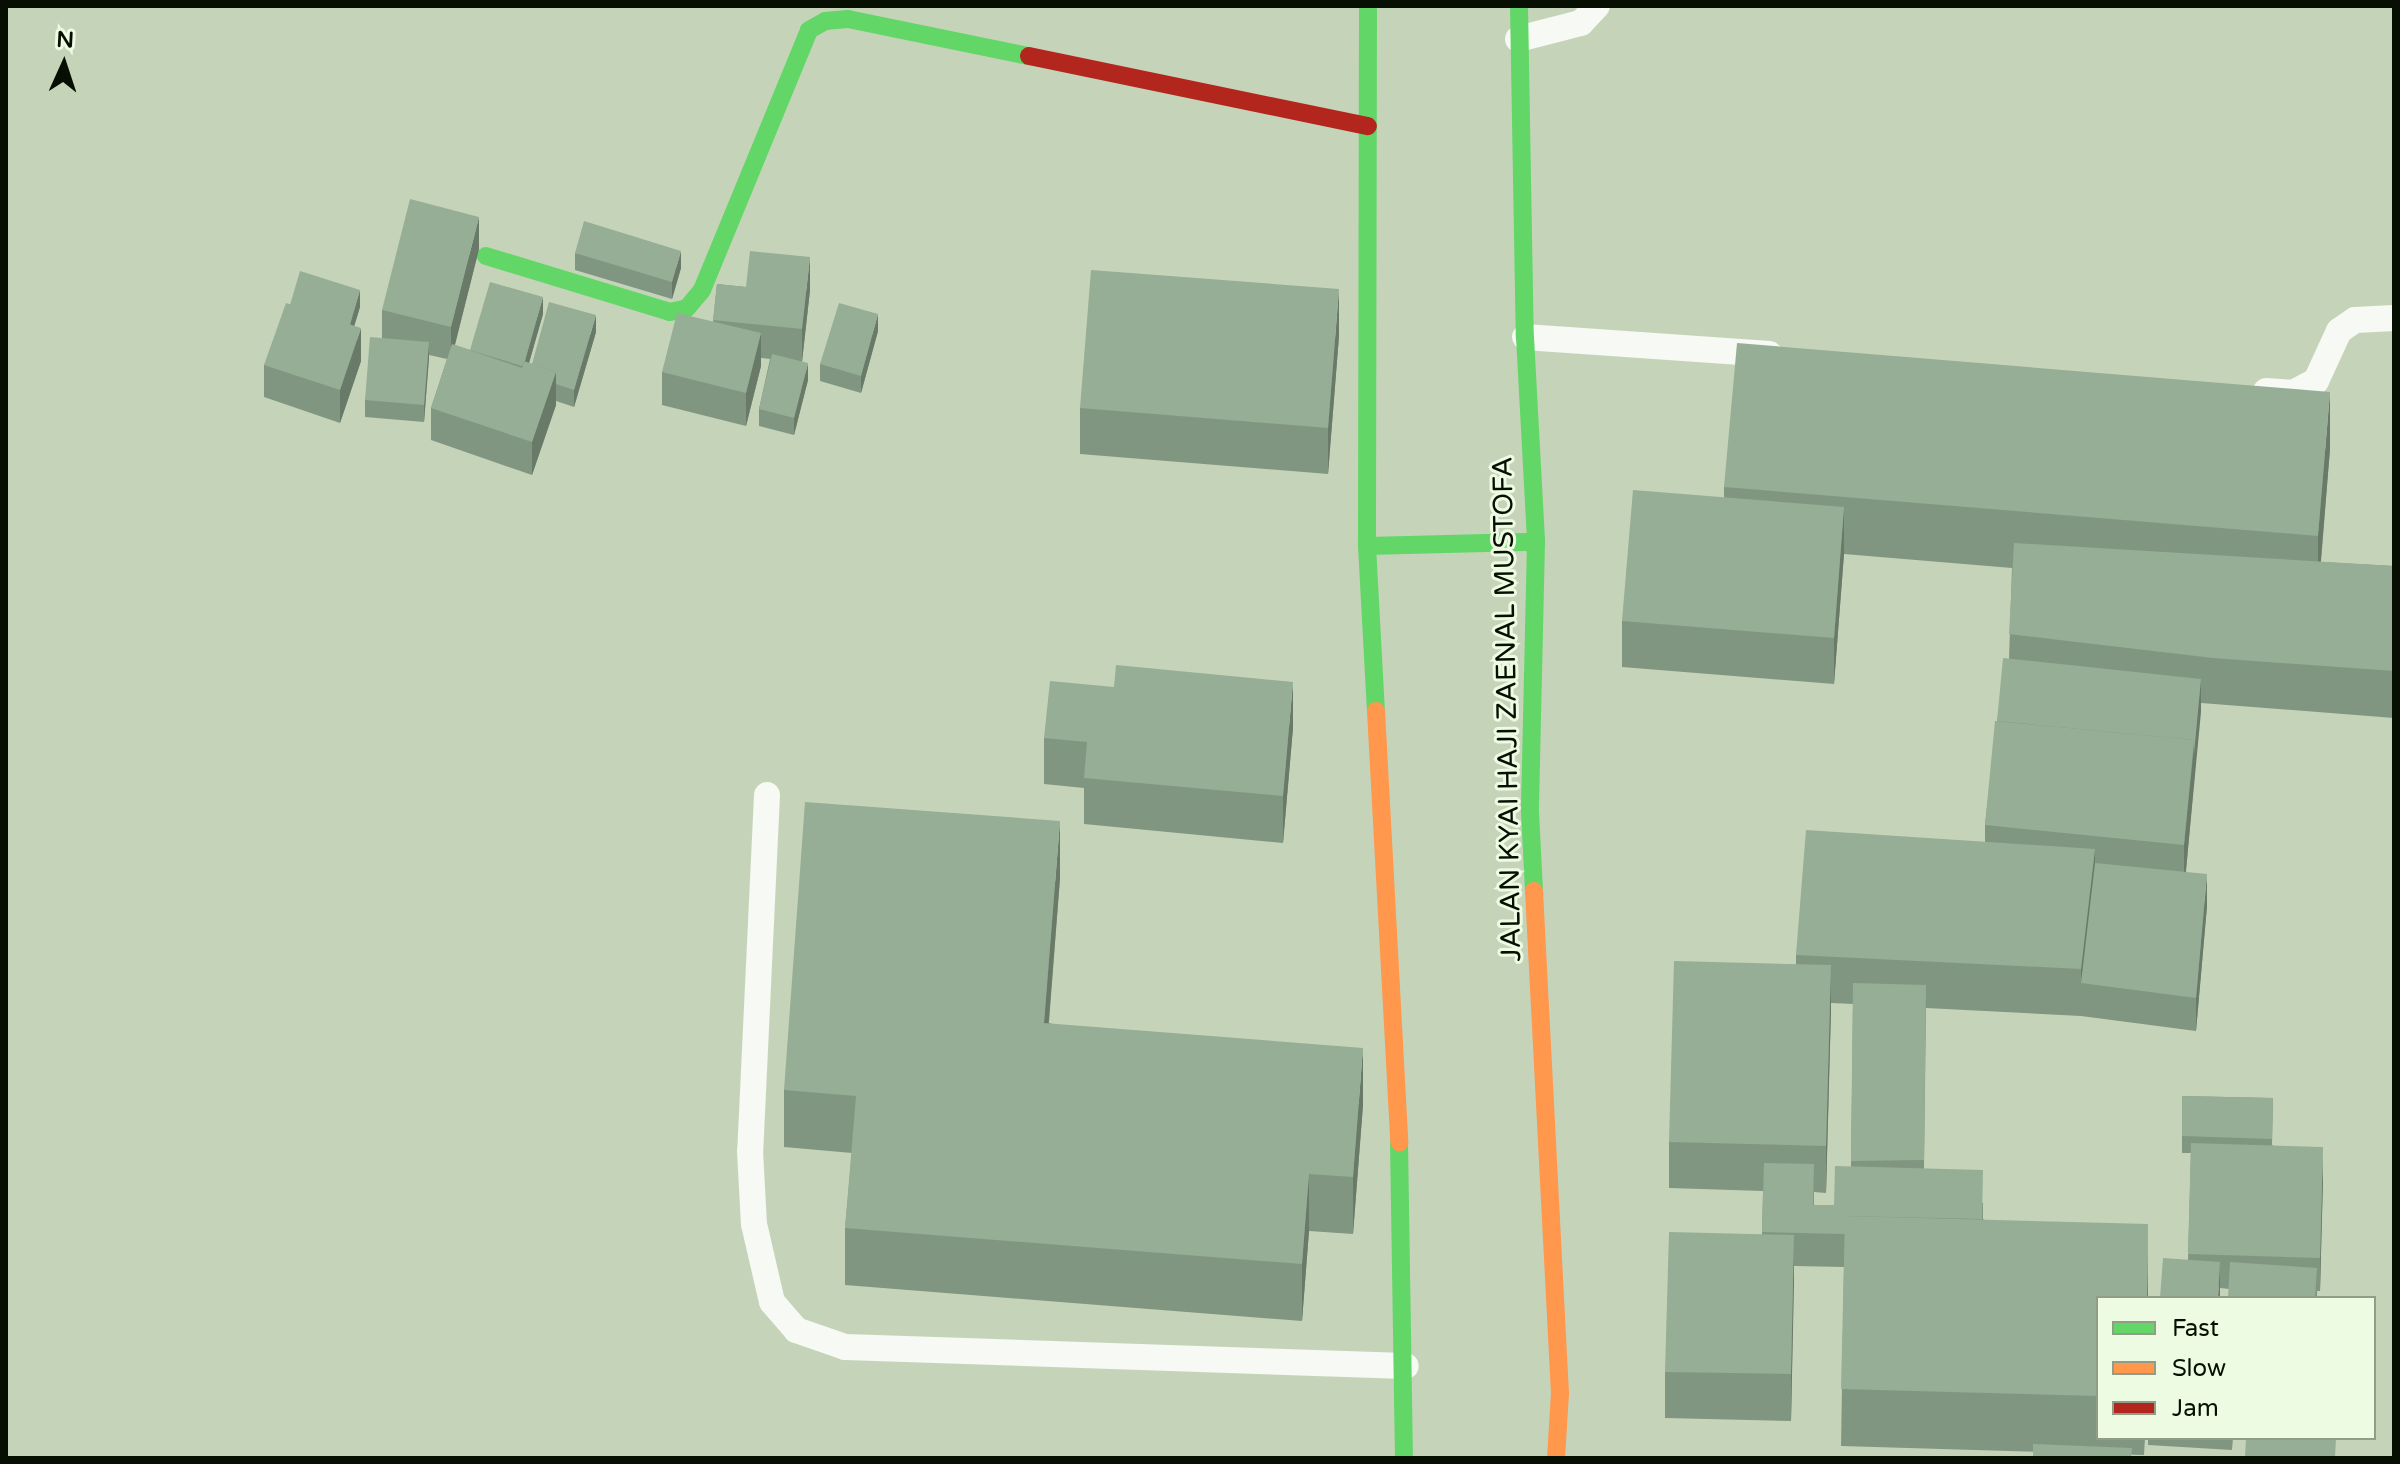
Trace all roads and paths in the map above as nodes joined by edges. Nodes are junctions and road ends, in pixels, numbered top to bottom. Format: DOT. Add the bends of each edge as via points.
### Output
graph roads {
  1 [pos="1368,6"];
  2 [pos="1519,6"];
  3 [pos="1597,6"];
  4 [pos="1518,39"];
  5 [pos="1368,126"];
  6 [pos="486,256"];
  7 [pos="2394,318"];
  8 [pos="1525,337"];
  9 [pos="1791,356"];
  10 [pos="2246,389"];
  11 [pos="1536,542"];
  12 [pos="1367,546"];
  13 [pos="767,795"];
  14 [pos="1406,1366"];
  15 [pos="1404,1458"];
  16 [pos="1556,1458"];
  1 -- 5 [label="main road"];
  2 -- 4 [label="main road, JALAN KYAI HAJI ZAENAL MUSTOFA"];
  3 -- 4 [label="lane" via="1581,23"];
  4 -- 8 [label="main road, JALAN KYAI HAJI ZAENAL MUSTOFA"];
  5 -- 6 [label="main road" via="848,19 825,21 809,30 702,290 687,308 670,312"];
  5 -- 12 [label="main road"];
  7 -- 10 [label="lane" via="2355,320 2339,331 2316,381 2293,393"];
  8 -- 9 [label="lane"];
  8 -- 11 [label="main road, JALAN KYAI HAJI ZAENAL MUSTOFA"];
  11 -- 12 [label="main road"];
  11 -- 16 [label="main road, JALAN KYAI HAJI ZAENAL MUSTOFA" via="1530,812 1560,1393"];
  12 -- 14 [label="main road"];
  13 -- 14 [label="lane" via="750,1151 754,1224 772,1302 796,1330 845,1347"];
  14 -- 15 [label="main road"];
}
